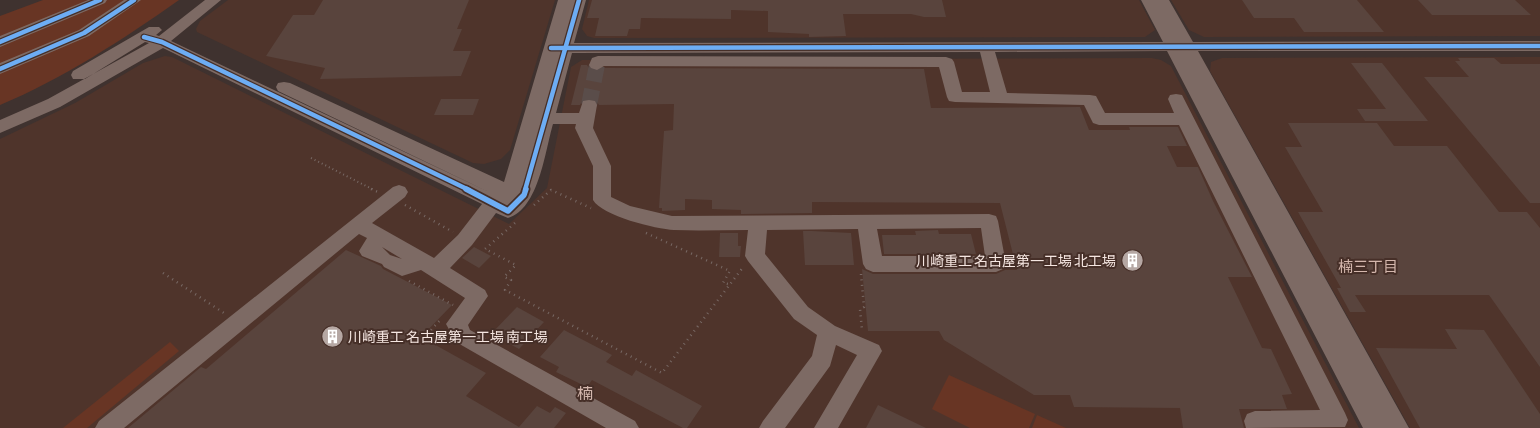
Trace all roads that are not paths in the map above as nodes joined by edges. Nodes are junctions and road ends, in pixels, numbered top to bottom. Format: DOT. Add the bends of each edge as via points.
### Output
graph roads {
  1 [pos="100,0"];
  2 [pos="134,0"];
  3 [pos="195,0"];
  4 [pos="214,0"];
  5 [pos="565,0"];
  6 [pos="579,0"];
  7 [pos="1148,0"];
  8 [pos="1162,0"];
  9 [pos="158,35"];
  10 [pos="0,42"];
  11 [pos="1540,46"];
  12 [pos="986,47"];
  13 [pos="1181,47"];
  14 [pos="559,48"];
  15 [pos="597,65"];
  16 [pos="0,69"];
  17 [pos="1000,98"];
  18 [pos="1176,98"];
  19 [pos="0,114"];
  20 [pos="538,118"];
  21 [pos="1185,119"];
  22 [pos="0,127"];
  23 [pos="516,165"];
  24 [pos="476,176"];
  25 [pos="399,192"];
  26 [pos="514,200"];
  27 [pos="866,222"];
  28 [pos="758,223"];
  29 [pos="358,224"];
  30 [pos="380,236"];
  31 [pos="429,266"];
  32 [pos="828,332"];
  33 [pos="107,428"];
  34 [pos="627,428"];
  35 [pos="770,428"];
  36 [pos="826,428"];
  37 [pos="1258,428"];
  38 [pos="1375,428"];
  39 [pos="1397,428"];
  1 -- 10 [label="street"];
  2 -- 16 [label="street" via="84,33"];
  3 -- 9 [label="street"];
  4 -- 9 [label="street"];
  5 -- 14 [label="street"];
  6 -- 14 [label="street"];
  7 -- 13 [label="street"];
  8 -- 13 [label="street"];
  9 -- 19 [label="street"];
  9 -- 22 [label="street" via="54,103"];
  9 -- 24 [label="street"];
  9 -- 26 [label="street"];
  11 -- 13 [label="street"];
  12 -- 13 [label="street"];
  12 -- 14 [label="street"];
  12 -- 17 [label="street"];
  13 -- 38 [label="street"];
  13 -- 39 [label="street"];
  14 -- 20 [label="street"];
  15 -- 17 [label="street" via="598,61 946,62 955,97"];
  17 -- 21 [label="street" via="1090,100 1099,119"];
  18 -- 21 [label="street"];
  20 -- 23 [label="street"];
  20 -- 26 [label="street"];
  20 -- 28 [label="street" via="588,112 584,128 602,166 602,200 625,212 672,223"];
  21 -- 37 [label="street" via="1337,420 1255,421"];
  23 -- 24 [label="street"];
  23 -- 26 [label="street"];
  24 -- 26 [label="street"];
  25 -- 29 [label="street"];
  26 -- 31 [label="street"];
  27 -- 27 [label="street" via="988,221 996,264 873,264"];
  27 -- 28 [label="street"];
  28 -- 32 [label="street" via="755,256 801,313"];
  29 -- 30 [label="street"];
  29 -- 33 [label="street"];
  30 -- 31 [label="street"];
  30 -- 31 [label="street" via="369,252 391,263"];
  31 -- 34 [label="street" via="478,296 456,324 463,336"];
  32 -- 35 [label="street" via="822,359"];
  32 -- 36 [label="street" via="871,351"];
}
